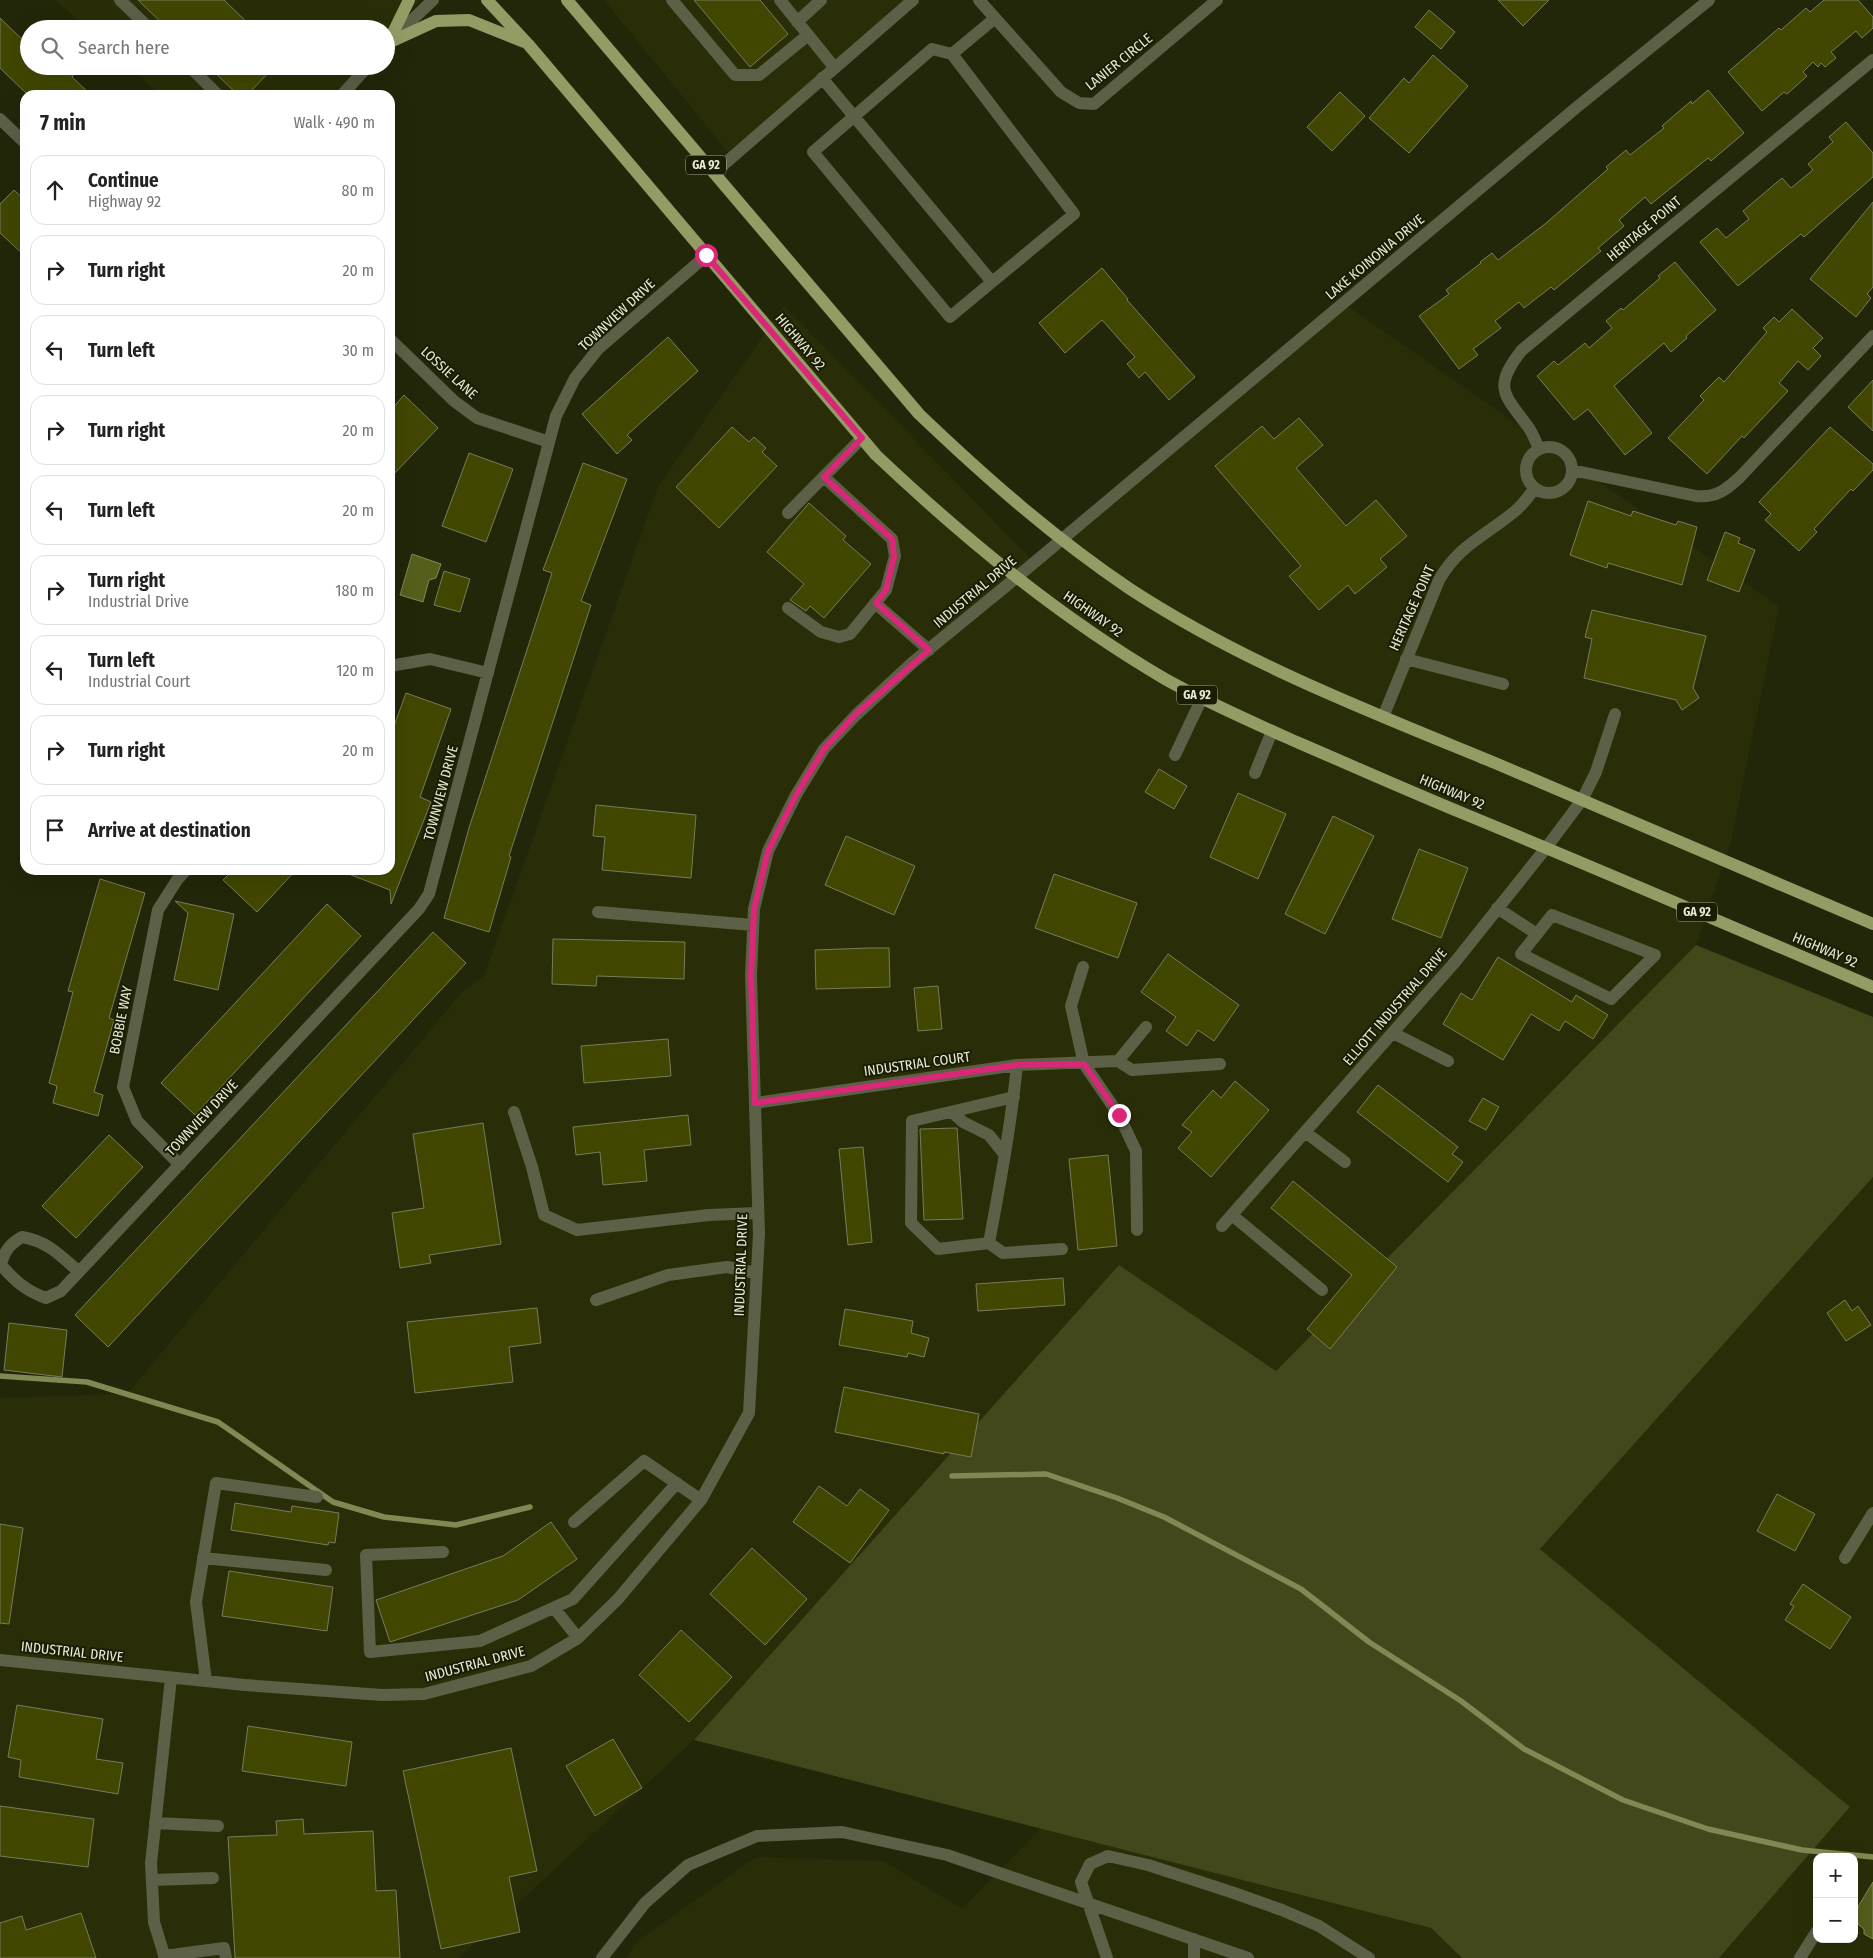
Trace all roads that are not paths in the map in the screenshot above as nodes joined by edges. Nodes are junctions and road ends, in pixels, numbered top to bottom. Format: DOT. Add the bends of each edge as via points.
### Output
graph roads {
  1 [pos="120,0"];
  2 [pos="409,0"];
  3 [pos="432,0"];
  4 [pos="487,0"];
  5 [pos="672,0"];
  6 [pos="780,0"];
  7 [pos="821,0"];
  8 [pos="913,0"];
  9 [pos="979,0"];
  10 [pos="1217,0"];
  11 [pos="1709,0"];
  12 [pos="570,2"];
  13 [pos="994,19"];
  14 [pos="141,20"];
  15 [pos="797,22"];
  16 [pos="395,28"];
  17 [pos="808,35"];
  18 [pos="395,36"];
  19 [pos="395,40"];
  20 [pos="528,44"];
  21 [pos="952,54"];
  22 [pos="1873,60"];
  23 [pos="834,67"];
  24 [pos="198,75"];
  25 [pos="360,75"];
  26 [pos="822,78"];
  27 [pos="213,90"];
  28 [pos="346,90"];
  29 [pos="855,117"];
  30 [pos="0,119"];
  31 [pos="20,138"];
  32 [pos="714,173"];
  33 [pos="706,255"];
  34 [pos="992,282"];
  35 [pos="1873,336"];
  36 [pos="395,349"];
  37 [pos="862,438"];
  38 [pos="549,442"];
  39 [pos="1539,449"];
  40 [pos="1572,470"];
  41 [pos="824,477"];
  42 [pos="1535,488"];
  43 [pos="788,513"];
  44 [pos="1062,539"];
  45 [pos="1017,578"];
  46 [pos="876,603"];
  47 [pos="788,608"];
  48 [pos="929,650"];
  49 [pos="1406,659"];
  50 [pos="395,665"];
  51 [pos="488,673"];
  52 [pos="1503,684"];
  53 [pos="1202,698"];
  54 [pos="1615,714"];
  55 [pos="1383,716"];
  56 [pos="1272,731"];
  57 [pos="1175,755"];
  58 [pos="1255,773"];
  59 [pos="1582,800"];
  60 [pos="1546,848"];
  61 [pos="182,875"];
  62 [pos="1497,908"];
  63 [pos="598,912"];
  64 [pos="1873,924"];
  65 [pos="753,925"];
  66 [pos="1538,934"];
  67 [pos="1083,967"];
  68 [pos="1873,987"];
  69 [pos="1146,1027"];
  70 [pos="1392,1033"];
  71 [pos="1118,1061"];
  72 [pos="1448,1061"];
  73 [pos="1084,1064"];
  74 [pos="1220,1064"];
  75 [pos="1017,1065"];
  76 [pos="1014,1097"];
  77 [pos="755,1103"];
  78 [pos="514,1112"];
  79 [pos="952,1112"];
  80 [pos="1305,1132"];
  81 [pos="1006,1155"];
  82 [pos="1344,1162"];
  83 [pos="180,1165"];
  84 [pos="758,1213"];
  85 [pos="1232,1215"];
  86 [pos="1222,1226"];
  87 [pos="1138,1230"];
  88 [pos="989,1243"];
  89 [pos="1062,1249"];
  90 [pos="79,1272"];
  91 [pos="756,1273"];
  92 [pos="1322,1290"];
  93 [pos="596,1300"];
  94 [pos="676,1484"];
  95 [pos="317,1497"];
  96 [pos="701,1500"];
  97 [pos="1873,1513"];
  98 [pos="574,1522"];
  99 [pos="443,1552"];
  100 [pos="203,1558"];
  101 [pos="1845,1558"];
  102 [pos="326,1570"];
  103 [pos="554,1608"];
  104 [pos="578,1638"];
  105 [pos="0,1660"];
  106 [pos="171,1678"];
  107 [pos="206,1682"];
  108 [pos="155,1823"];
  109 [pos="218,1826"];
  110 [pos="213,1878"];
  111 [pos="152,1880"];
  112 [pos="1088,1904"];
  113 [pos="1813,1937"];
  114 [pos="1194,1939"];
  115 [pos="164,1957"];
  116 [pos="226,1958"];
  117 [pos="602,1958"];
  118 [pos="1107,1958"];
  119 [pos="1194,1958"];
  120 [pos="1248,1958"];
  121 [pos="1369,1958"];
  122 [pos="1800,1958"];
  1 -- 14 [label="street"];
  2 -- 16 [label="main road"];
  3 -- 18 [label="street"];
  4 -- 20 [label="main road, HIGHWAY 92 / GA 92"];
  5 -- 17 [label="street" via="736,75 759,75"];
  6 -- 15 [label="street"];
  7 -- 15 [label="street"];
  8 -- 23 [label="street"];
  9 -- 13 [label="street, LANIER CIRCLE"];
  10 -- 13 [label="street, LANIER CIRCLE" via="1094,104 1079,104 1061,92"];
  11 -- 44 [label="street, LAKE KOINONIA DRIVE"];
  12 -- 32 [label="main road, GA 92"];
  13 -- 21 [label="street"];
  15 -- 17 [label="street"];
  17 -- 23 [label="street"];
  19 -- 20 [label="main road" via="436,22 468,20"];
  20 -- 33 [label="main road, HIGHWAY 92 / GA 92"];
  21 -- 29 [label="street" via="932,49"];
  21 -- 34 [label="street" via="1074,214"];
  22 -- 39 [label="street, HERITAGE POINT" via="1522,350 1507,374 1505,391"];
  23 -- 26 [label="street"];
  24 -- 27 [label="street"];
  25 -- 28 [label="street"];
  26 -- 29 [label="street"];
  26 -- 32 [label="street"];
  29 -- 34 [label="street"];
  29 -- 34 [label="street" via="813,152 950,317"];
  30 -- 31 [label="street"];
  32 -- 44 [label="main road, GA 92" via="919,414 963,456"];
  33 -- 37 [label="main road, HIGHWAY 92 / GA 92"];
  33 -- 38 [label="street, TOWNVIEW DRIVE" via="598,349 575,378 556,416"];
  35 -- 40 [label="street" via="1740,477 1722,492 1696,496"];
  36 -- 38 [label="street, LOSSIE LANE" via="477,418"];
  37 -- 41 [label="street"];
  37 -- 45 [label="main road, HIGHWAY 92 / GA 92" via="917,493"];
  38 -- 51 [label="street, TOWNVIEW DRIVE"];
  39 -- 40 [label="street" via="1555,447 1562,450 1571,462"];
  39 -- 42 [label="street" via="1532,453 1526,467 1526,475"];
  40 -- 42 [label="street" via="1563,489 1549,493"];
  41 -- 43 [label="street"];
  41 -- 46 [label="street" via="892,539 894,556 886,590"];
  42 -- 49 [label="street, HERITAGE POINT" via="1516,510 1460,551 1448,564"];
  44 -- 45 [label="street, INDUSTRIAL DRIVE"];
  44 -- 55 [label="main road, GA 92" via="1129,588 1195,628 1255,660"];
  45 -- 48 [label="street, INDUSTRIAL DRIVE"];
  45 -- 53 [label="main road, HIGHWAY 92 / GA 92" via="1097,637"];
  46 -- 47 [label="street" via="850,634 840,637 821,632"];
  46 -- 48 [label="street"];
  48 -- 65 [label="street, INDUSTRIAL DRIVE" via="856,714 824,749 768,851"];
  49 -- 52 [label="street"];
  49 -- 55 [label="street, HERITAGE POINT"];
  50 -- 51 [label="street" via="430,659"];
  51 -- 83 [label="street, TOWNVIEW DRIVE" via="429,894 419,909"];
  53 -- 56 [label="main road, HIGHWAY 92 / GA 92"];
  53 -- 57 [label="street"];
  54 -- 59 [label="street, ELLIOTT INDUSTRIAL DRIVE" via="1596,772"];
  55 -- 59 [label="main road, GA 92"];
  56 -- 58 [label="street"];
  56 -- 60 [label="main road, HIGHWAY 92 / GA 92"];
  59 -- 60 [label="street, ELLIOTT INDUSTRIAL DRIVE"];
  59 -- 64 [label="main road, GA 92"];
  60 -- 62 [label="street, ELLIOTT INDUSTRIAL DRIVE"];
  60 -- 68 [label="main road, HIGHWAY 92 / GA 92"];
  61 -- 83 [label="street, BOBBIE WAY" via="158,910 123,1087 137,1120"];
  62 -- 66 [label="street"];
  62 -- 70 [label="street, ELLIOTT INDUSTRIAL DRIVE" via="1455,962"];
  63 -- 65 [label="street"];
  65 -- 77 [label="street, INDUSTRIAL DRIVE" via="751,975"];
  66 -- 66 [label="street" via="1522,954 1611,999 1655,955 1552,915"];
  67 -- 73 [label="street" via="1072,1006"];
  69 -- 71 [label="street"];
  70 -- 72 [label="street"];
  70 -- 80 [label="street, ELLIOTT INDUSTRIAL DRIVE"];
  71 -- 73 [label="street, INDUSTRIAL COURT"];
  71 -- 74 [label="street" via="1132,1070"];
  73 -- 75 [label="street, INDUSTRIAL COURT"];
  73 -- 87 [label="street" via="1119,1115 1136,1150"];
  75 -- 76 [label="street"];
  75 -- 77 [label="street, INDUSTRIAL COURT"];
  76 -- 79 [label="street"];
  76 -- 81 [label="street"];
  77 -- 84 [label="street, INDUSTRIAL DRIVE"];
  78 -- 84 [label="street" via="544,1214 577,1230 708,1214"];
  79 -- 81 [label="street" via="963,1122 989,1135"];
  79 -- 88 [label="street" via="912,1121 911,1223 938,1250"];
  80 -- 82 [label="street"];
  80 -- 85 [label="street, ELLIOTT INDUSTRIAL DRIVE"];
  81 -- 88 [label="street"];
  83 -- 90 [label="street, TOWNVIEW DRIVE"];
  84 -- 91 [label="street, INDUSTRIAL DRIVE"];
  85 -- 86 [label="street, ELLIOTT INDUSTRIAL DRIVE"];
  85 -- 92 [label="street"];
  88 -- 89 [label="street" via="1003,1253"];
  90 -- 90 [label="street" via="56,1250 36,1239 22,1237 10,1244 1,1265 16,1282 46,1298 62,1291"];
  91 -- 93 [label="street" via="726,1267 668,1275"];
  91 -- 96 [label="street, INDUSTRIAL DRIVE" via="749,1413"];
  94 -- 96 [label="street"];
  94 -- 98 [label="street" via="644,1461"];
  94 -- 103 [label="street" via="572,1599"];
  95 -- 100 [label="street" via="216,1483"];
  96 -- 104 [label="street, INDUSTRIAL DRIVE" via="618,1599"];
  97 -- 101 [label="street"];
  99 -- 103 [label="street" via="366,1555 370,1652 480,1641"];
  100 -- 102 [label="street"];
  100 -- 107 [label="street" via="196,1602"];
  103 -- 104 [label="street"];
  104 -- 107 [label="street, INDUSTRIAL DRIVE" via="531,1666 424,1694 382,1695"];
  105 -- 106 [label="street, INDUSTRIAL DRIVE"];
  106 -- 107 [label="street, INDUSTRIAL DRIVE"];
  106 -- 108 [label="street"];
  108 -- 109 [label="street"];
  108 -- 111 [label="street"];
  110 -- 111 [label="street"];
  111 -- 115 [label="street" via="154,1922"];
  112 -- 114 [label="street"];
  112 -- 117 [label="street" via="947,1855 842,1832 757,1836 688,1865 645,1903"];
  112 -- 118 [label="street"];
  112 -- 121 [label="street" via="1081,1882 1090,1864 1108,1856 1148,1865 1282,1910 1319,1926"];
  113 -- 122 [label="street"];
  114 -- 119 [label="street"];
  114 -- 120 [label="street"];
  115 -- 116 [label="street" via="224,1948"];
}
